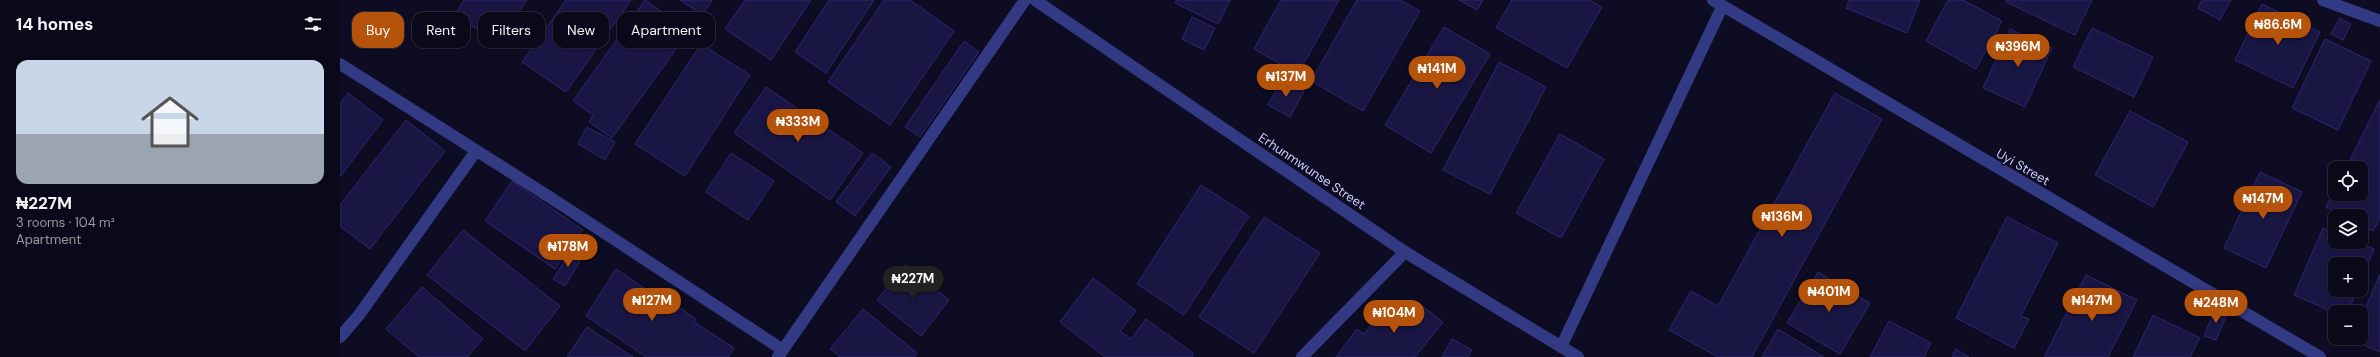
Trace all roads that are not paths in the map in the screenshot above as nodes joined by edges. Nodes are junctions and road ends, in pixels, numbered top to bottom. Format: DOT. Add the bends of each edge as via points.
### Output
graph roads {
  1 [pos="1025,0"];
  2 [pos="1035,0"];
  3 [pos="2322,0"];
  4 [pos="1718,4"];
  5 [pos="2380,20"];
  6 [pos="340,64"];
  7 [pos="476,151"];
  8 [pos="1405,252"];
  9 [pos="340,337"];
  10 [pos="1561,347"];
  11 [pos="781,354"];
  12 [pos="1302,357"];
  13 [pos="1578,357"];
  14 [pos="2320,357"];
  1 -- 11 [label="street"];
  2 -- 8 [label="street, Erhunmwunse Street"];
  3 -- 5 [label="street"];
  4 -- 10 [label="street"];
  4 -- 14 [label="street, Uyi Street"];
  6 -- 7 [label="street"];
  7 -- 9 [label="street"];
  7 -- 11 [label="street"];
  8 -- 10 [label="street, Erhunmwunse Street"];
  8 -- 12 [label="street"];
  10 -- 13 [label="street, Erhunmwunse Street"];
}
